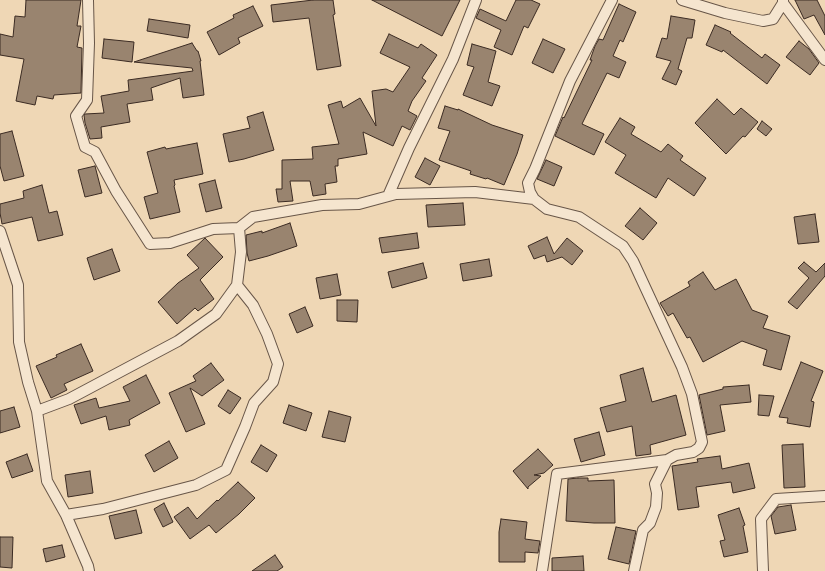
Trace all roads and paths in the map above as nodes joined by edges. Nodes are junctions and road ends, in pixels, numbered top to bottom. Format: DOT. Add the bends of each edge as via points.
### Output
graph roads {
  1 [pos="88,0"];
  2 [pos="476,0"];
  3 [pos="612,0"];
  4 [pos="682,0"];
  5 [pos="783,2"];
  6 [pos="825,60"];
  7 [pos="388,196"];
  8 [pos="534,199"];
  9 [pos="239,228"];
  10 [pos="0,231"];
  11 [pos="237,285"];
  12 [pos="36,411"];
  13 [pos="666,460"];
  14 [pos="825,496"];
  15 [pos="66,515"];
  16 [pos="89,571"];
  17 [pos="542,571"];
  18 [pos="634,571"];
  19 [pos="763,571"];
  1 -- 9 [label="street" via="87,100 76,116 85,147 95,152 150,244 170,243 213,229"];
  2 -- 7 [label="street" via="453,59"];
  3 -- 8 [label="street" via="570,81 528,183"];
  4 -- 5 [label="street" via="763,22 773,18"];
  5 -- 6 [label="street"];
  7 -- 8 [label="street" via="475,192"];
  7 -- 9 [label="street" via="359,204 322,205 253,217"];
  8 -- 13 [label="street" via="547,209 579,217 623,246 633,261 682,367 692,394 702,442 693,452"];
  9 -- 11 [label="street" via="241,252"];
  10 -- 12 [label="street" via="18,285 19,342"];
  11 -- 12 [label="street" via="216,314 178,341 69,399"];
  11 -- 15 [label="street" via="253,305 278,364 273,382 254,403 226,470 196,485 103,510"];
  12 -- 15 [label="street" via="47,481"];
  13 -- 17 [label="street" via="557,474"];
  13 -- 18 [label="street" via="655,484 656,507 650,523 643,530"];
  14 -- 19 [label="street" via="776,499 760,520"];
  15 -- 16 [label="street"];
}
